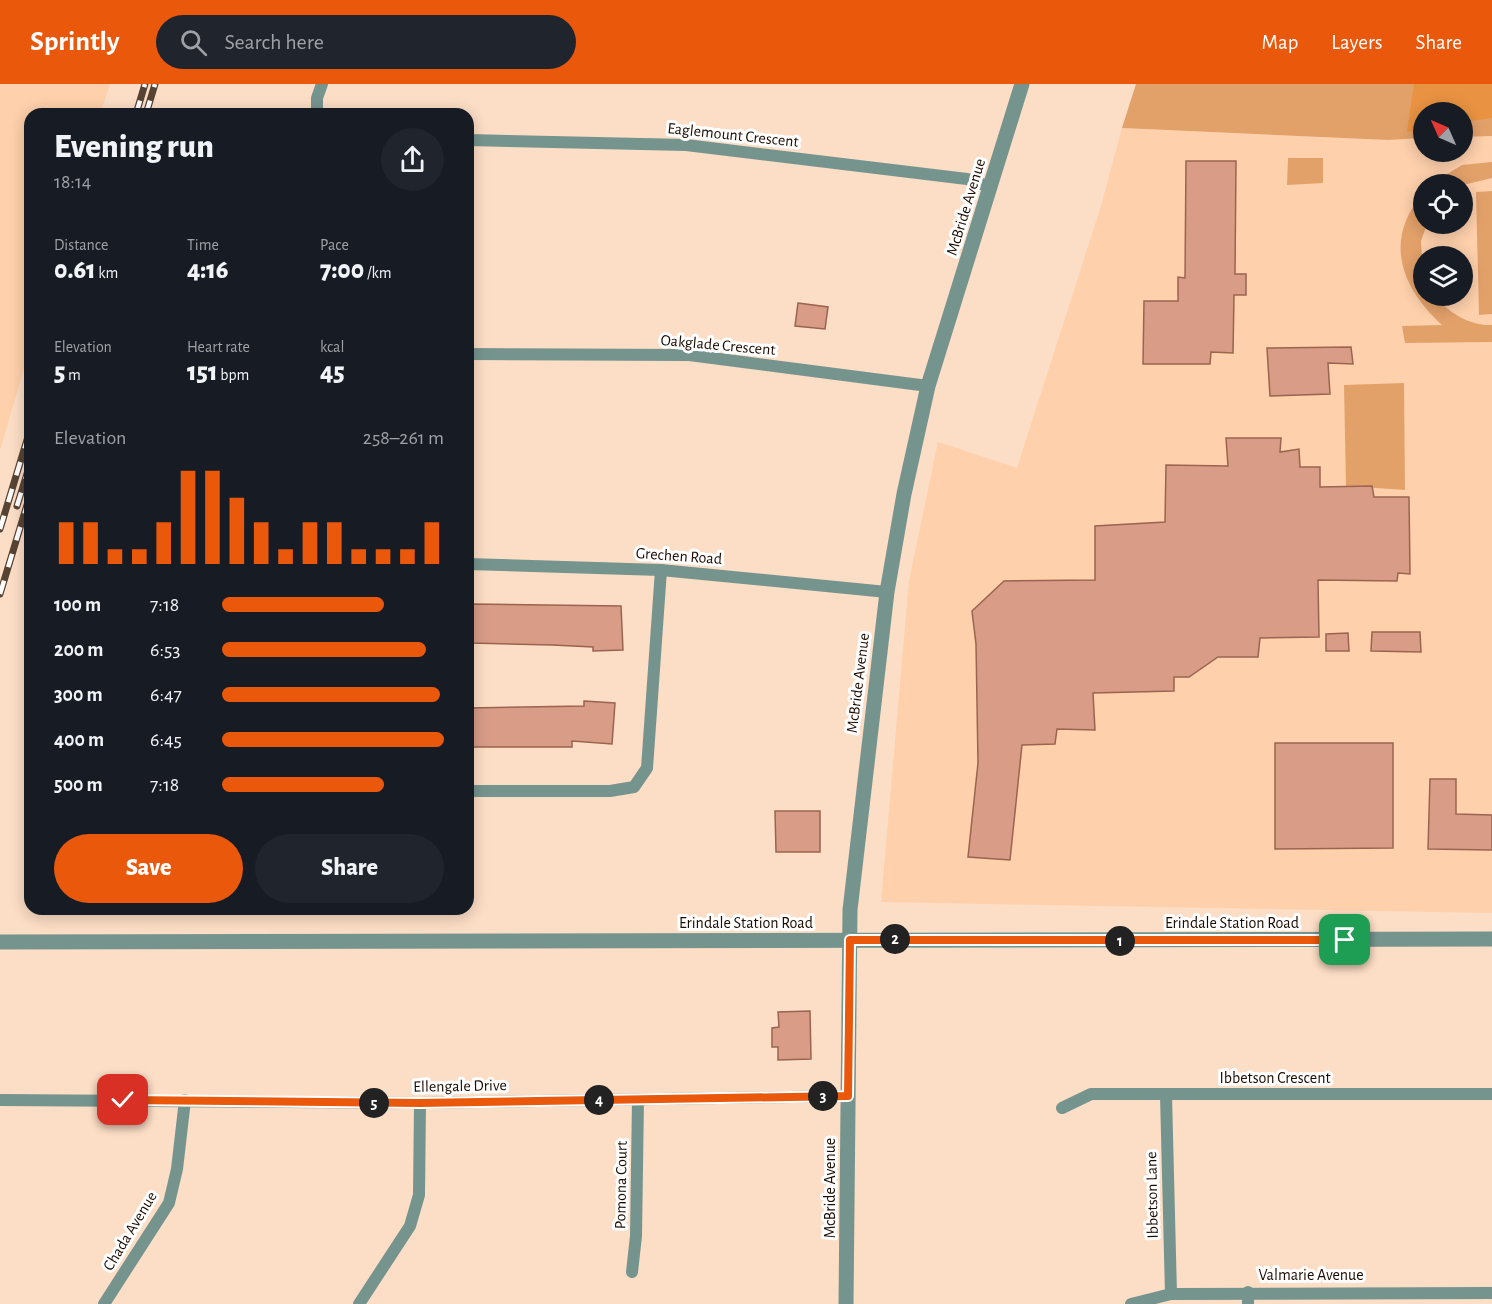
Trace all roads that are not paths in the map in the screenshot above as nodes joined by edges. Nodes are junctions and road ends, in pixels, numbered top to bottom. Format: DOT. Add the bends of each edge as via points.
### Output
graph roads {
  1 [pos="322,84"];
  2 [pos="1022,84"];
  3 [pos="317,108"];
  4 [pos="474,141"];
  5 [pos="991,187"];
  6 [pos="474,354"];
  7 [pos="928,386"];
  8 [pos="474,564"];
  9 [pos="661,570"];
  10 [pos="886,592"];
  11 [pos="474,792"];
  12 [pos="1492,939"];
  13 [pos="850,940"];
  14 [pos="0,942"];
  15 [pos="1492,1094"];
  16 [pos="1166,1095"];
  17 [pos="848,1096"];
  18 [pos="638,1099"];
  19 [pos="0,1100"];
  20 [pos="185,1100"];
  21 [pos="420,1103"];
  22 [pos="1062,1108"];
  23 [pos="632,1272"];
  24 [pos="1492,1293"];
  25 [pos="1171,1294"];
  26 [pos="1248,1298"];
  27 [pos="1460,1298"];
  28 [pos="104,1304"];
  29 [pos="358,1304"];
  30 [pos="846,1304"];
  31 [pos="1131,1304"];
  1 -- 3 [label="street"];
  2 -- 5 [label="street, McBride Avenue"];
  4 -- 5 [label="street, Eaglemount Crescent" via="686,145 967,178"];
  5 -- 7 [label="street, McBride Avenue"];
  6 -- 7 [label="street, Oakglade Crescent" via="688,355"];
  7 -- 10 [label="street, McBride Avenue"];
  8 -- 9 [label="street, Grechen Road"];
  9 -- 10 [label="street, Grechen Road"];
  9 -- 11 [label="street" via="647,768 634,787 610,791"];
  10 -- 13 [label="street, McBride Avenue"];
  12 -- 13 [label="street, Erindale Station Road"];
  13 -- 14 [label="street, Erindale Station Road"];
  13 -- 17 [label="street, McBride Avenue"];
  15 -- 16 [label="street, Ibbetson Crescent"];
  16 -- 22 [label="street, Ibbetson Crescent" via="1091,1094"];
  16 -- 25 [label="street, Ibbetson Lane"];
  17 -- 18 [label="street, Ellengale Drive"];
  17 -- 30 [label="street, McBride Avenue"];
  18 -- 21 [label="street, Ellengale Drive"];
  18 -- 23 [label="street, Pomona Court"];
  19 -- 20 [label="street, Ellengale Drive"];
  20 -- 21 [label="street, Ellengale Drive"];
  20 -- 28 [label="street, Chada Avenue" via="169,1203"];
  21 -- 29 [label="street" via="418,1196 410,1226"];
  24 -- 27 [label="street, Valmarie Avenue"];
  25 -- 26 [label="street, Valmarie Avenue"];
  25 -- 31 [label="street, Valmarie Avenue"];
  26 -- 27 [label="street, Valmarie Avenue"];
}
